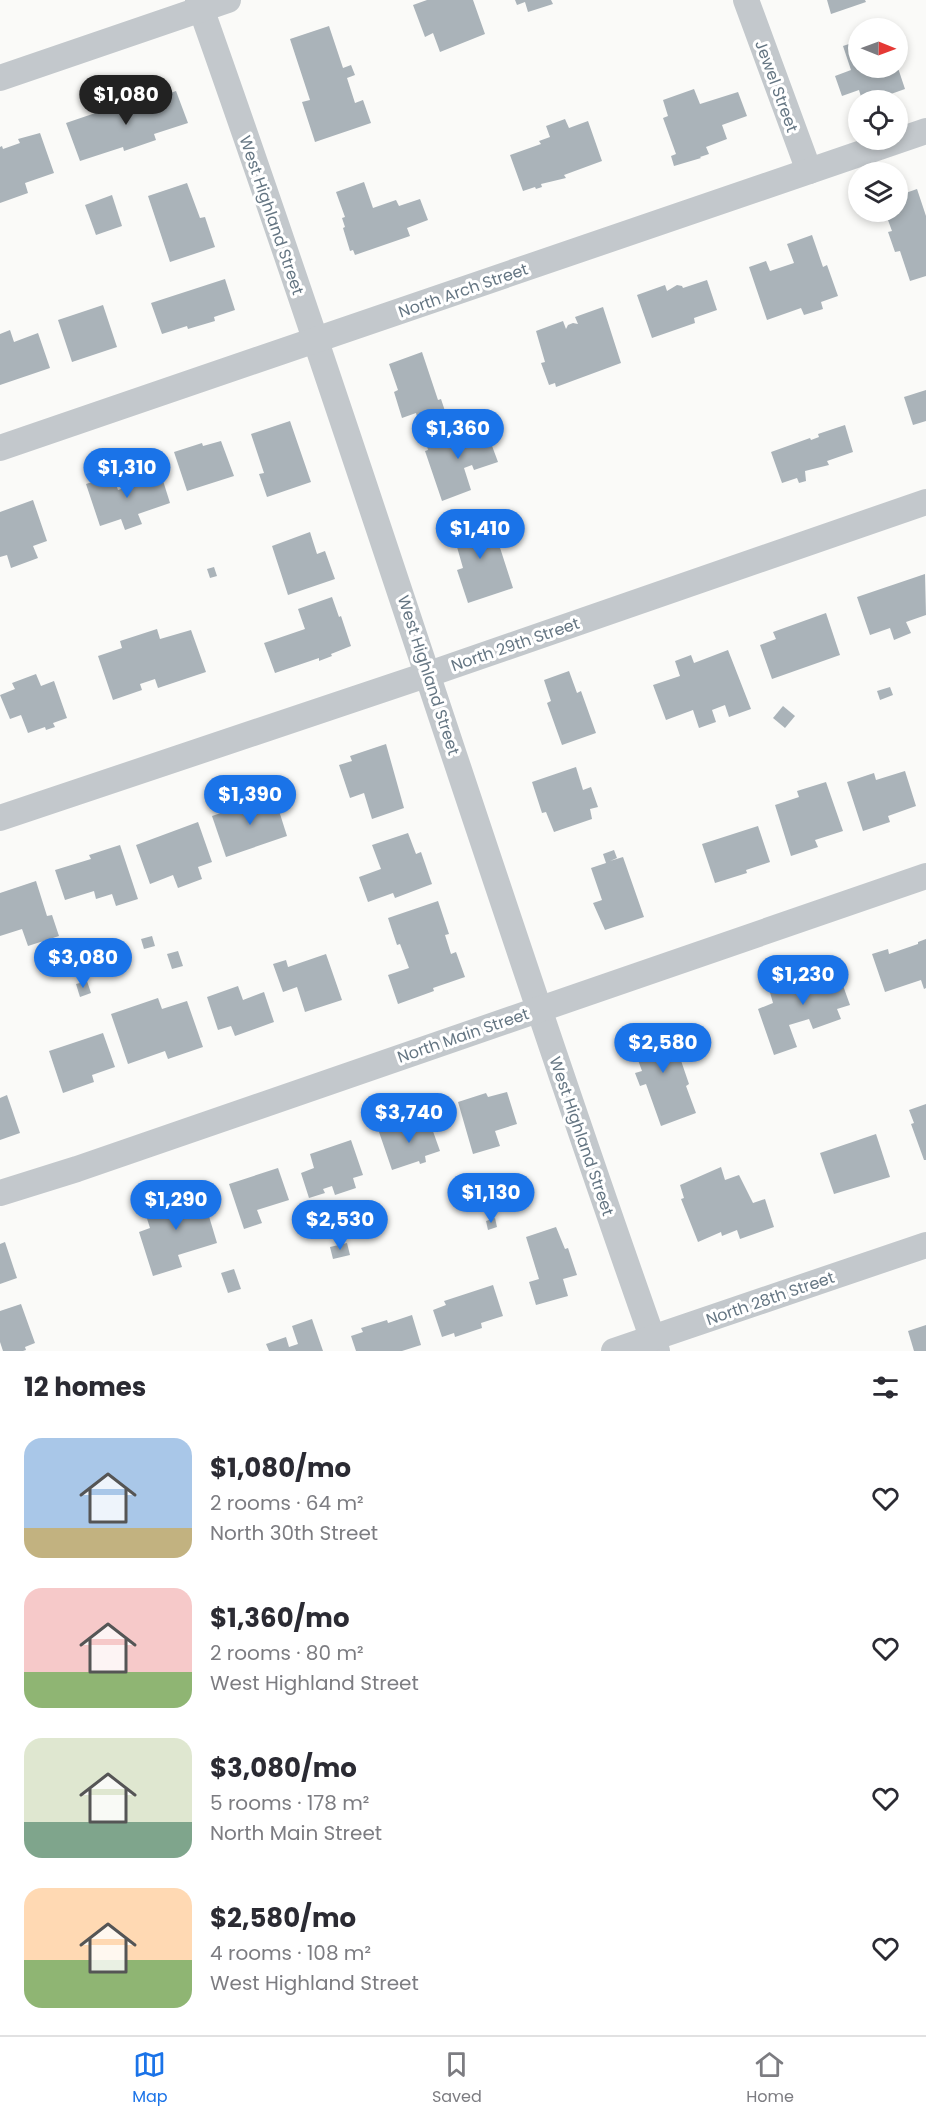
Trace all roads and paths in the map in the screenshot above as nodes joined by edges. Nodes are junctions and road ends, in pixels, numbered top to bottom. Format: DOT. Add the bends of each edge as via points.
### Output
graph roads {
  1 [pos="228,0"];
  2 [pos="746,0"];
  3 [pos="200,5"];
  4 [pos="0,78"];
  5 [pos="926,131"];
  6 [pos="809,171"];
  7 [pos="316,340"];
  8 [pos="0,448"];
  9 [pos="926,502"];
  10 [pos="429,674"];
  11 [pos="0,818"];
  12 [pos="926,876"];
  13 [pos="538,1009"];
  14 [pos="0,1193"];
  15 [pos="926,1245"];
  16 [pos="655,1345"];
  17 [pos="614,1351"];
  1 -- 3 [label="street"];
  2 -- 6 [label="street, Jewel Street"];
  3 -- 4 [label="street"];
  3 -- 7 [label="street, West Highland Street"];
  5 -- 6 [label="street, North Arch Street"];
  6 -- 7 [label="street, North Arch Street"];
  7 -- 8 [label="street, North Arch Street"];
  7 -- 10 [label="street, West Highland Street"];
  9 -- 10 [label="street, North 29th Street"];
  10 -- 11 [label="street, North 29th Street"];
  10 -- 13 [label="street, West Highland Street"];
  12 -- 13 [label="street, North Main Street"];
  13 -- 14 [label="street, North Main Street"];
  13 -- 16 [label="street, West Highland Street"];
  15 -- 16 [label="street, North 28th Street"];
  16 -- 17 [label="street, North 28th Street"];
}
